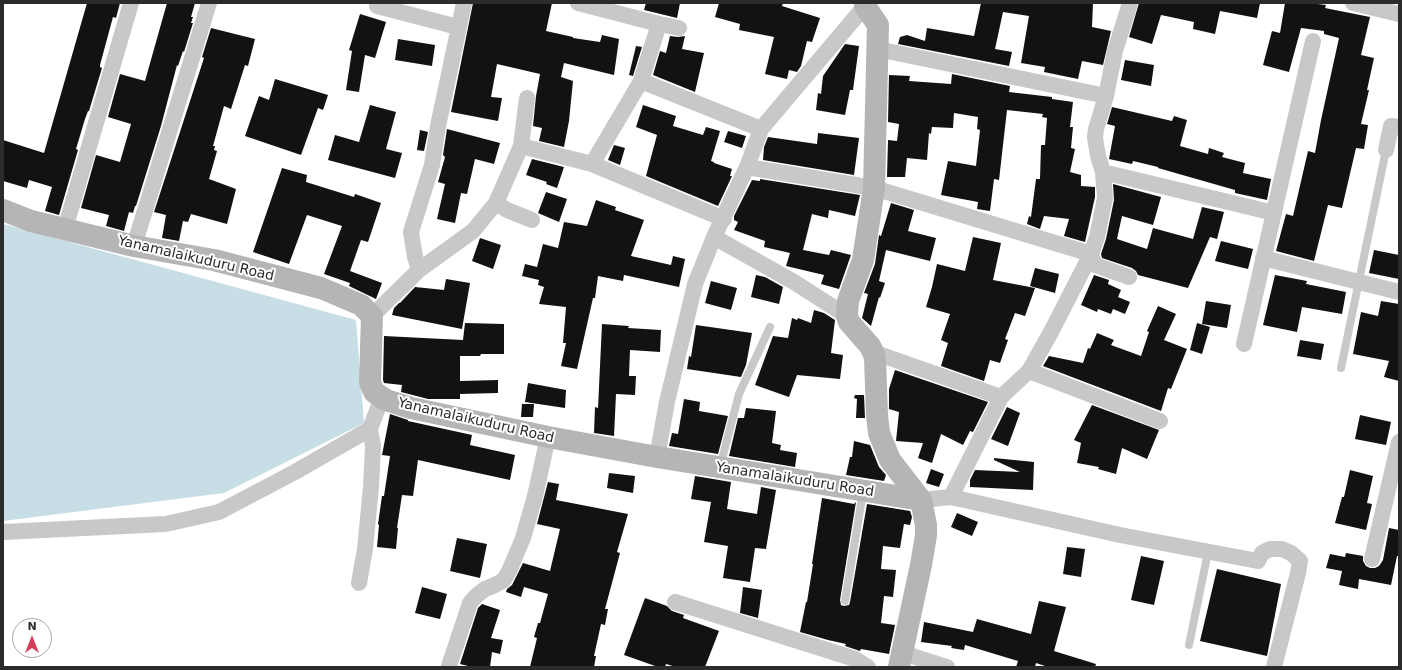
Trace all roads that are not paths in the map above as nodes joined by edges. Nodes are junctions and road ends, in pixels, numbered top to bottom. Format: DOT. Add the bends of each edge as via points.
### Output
graph roads {
  1 [pos="131,3"];
  2 [pos="209,3"];
  3 [pos="464,3"];
  4 [pos="578,3"];
  5 [pos="1130,3"];
  6 [pos="1363,4"];
  7 [pos="866,5"];
  8 [pos="377,6"];
  9 [pos="1399,14"];
  10 [pos="659,24"];
  11 [pos="458,27"];
  12 [pos="679,28"];
  13 [pos="1313,41"];
  14 [pos="878,48"];
  15 [pos="641,81"];
  16 [pos="1106,96"];
  17 [pos="527,98"];
  18 [pos="1399,127"];
  19 [pos="761,129"];
  20 [pos="521,146"];
  21 [pos="1386,150"];
  22 [pos="592,164"];
  23 [pos="747,167"];
  24 [pos="1103,172"];
  25 [pos="874,188"];
  26 [pos="496,203"];
  27 [pos="3,210"];
  28 [pos="1274,213"];
  29 [pos="724,219"];
  30 [pos="532,220"];
  31 [pos="65,229"];
  32 [pos="714,237"];
  33 [pos="134,246"];
  34 [pos="1091,254"];
  35 [pos="1263,258"];
  36 [pos="419,270"];
  37 [pos="1129,277"];
  38 [pos="1360,282"];
  39 [pos="1399,292"];
  40 [pos="372,316"];
  41 [pos="847,316"];
  42 [pos="770,327"];
  43 [pos="1244,344"];
  44 [pos="873,352"];
  45 [pos="1341,368"];
  46 [pos="1028,371"];
  47 [pos="382,397"];
  48 [pos="1001,397"];
  49 [pos="1160,421"];
  50 [pos="370,429"];
  51 [pos="548,437"];
  52 [pos="1399,442"];
  53 [pos="657,457"];
  54 [pos="720,468"];
  55 [pos="863,491"];
  56 [pos="951,497"];
  57 [pos="921,500"];
  58 [pos="3,532"];
  59 [pos="1208,552"];
  60 [pos="1372,559"];
  61 [pos="359,583"];
  62 [pos="845,601"];
  63 [pos="675,602"];
  64 [pos="1189,645"];
  65 [pos="901,660"];
  66 [pos="449,666"];
  67 [pos="868,667"];
  68 [pos="947,667"];
  69 [pos="1274,667"];
  1 -- 31 [label="street"];
  2 -- 33 [label="street"];
  3 -- 11 [label="street"];
  4 -- 10 [label="street"];
  5 -- 16 [label="street" via="1115,51"];
  6 -- 9 [label="street"];
  7 -- 14 [label="street" via="878,26"];
  7 -- 19 [label="street"];
  8 -- 11 [label="street"];
  10 -- 12 [label="street"];
  10 -- 15 [label="street"];
  11 -- 36 [label="street" via="432,165 411,232"];
  13 -- 28 [label="street"];
  14 -- 16 [label="street"];
  14 -- 25 [label="street"];
  15 -- 19 [label="street"];
  15 -- 22 [label="street"];
  16 -- 24 [label="street" via="1095,138"];
  17 -- 20 [label="street"];
  18 -- 21 [label="street" via="1391,126"];
  19 -- 23 [label="street"];
  20 -- 22 [label="street"];
  20 -- 26 [label="street"];
  21 -- 38 [label="lane"];
  22 -- 29 [label="street"];
  23 -- 25 [label="street"];
  23 -- 29 [label="street"];
  24 -- 28 [label="street"];
  24 -- 34 [label="street" via="1105,198"];
  25 -- 34 [label="street"];
  25 -- 41 [label="street" via="863,260 848,301"];
  26 -- 30 [label="street" via="506,210"];
  26 -- 36 [label="street" via="473,231"];
  27 -- 31 [label="street, Yanamalaikuduru Road" via="31,221"];
  28 -- 35 [label="street"];
  29 -- 32 [label="street"];
  31 -- 33 [label="street, Yanamalaikuduru Road"];
  32 -- 41 [label="street" via="794,282"];
  32 -- 53 [label="street" via="695,284 667,402"];
  33 -- 40 [label="street, Yanamalaikuduru Road" via="214,260 321,288 361,305"];
  34 -- 37 [label="street" via="1095,265"];
  34 -- 46 [label="street"];
  35 -- 38 [label="street"];
  35 -- 43 [label="street"];
  36 -- 40 [label="street"];
  38 -- 39 [label="street"];
  38 -- 45 [label="lane"];
  40 -- 47 [label="street, Yanamalaikuduru Road" via="370,382 374,392"];
  41 -- 44 [label="street"];
  42 -- 54 [label="lane" via="739,394"];
  44 -- 48 [label="street"];
  44 -- 57 [label="street" via="879,433 890,460"];
  46 -- 48 [label="street"];
  46 -- 49 [label="street"];
  47 -- 50 [label="street"];
  47 -- 51 [label="street, Yanamalaikuduru Road" via="411,408"];
  48 -- 56 [label="street"];
  50 -- 58 [label="street" via="219,512 166,524"];
  50 -- 61 [label="street" via="373,446 371,487"];
  51 -- 53 [label="street, Yanamalaikuduru Road"];
  51 -- 66 [label="street" via="523,538 510,569 504,580 485,589 470,603"];
  52 -- 60 [label="street"];
  53 -- 54 [label="street, Yanamalaikuduru Road"];
  54 -- 55 [label="street, Yanamalaikuduru Road"];
  55 -- 57 [label="street, Yanamalaikuduru Road"];
  55 -- 62 [label="lane"];
  56 -- 57 [label="street"];
  56 -- 59 [label="street"];
  57 -- 65 [label="street" via="926,535"];
  59 -- 64 [label="lane"];
  59 -- 69 [label="street" via="1258,561 1262,554 1270,549 1282,549 1291,552 1300,561"];
  63 -- 67 [label="street" via="855,659"];
  65 -- 68 [label="street"];
}
